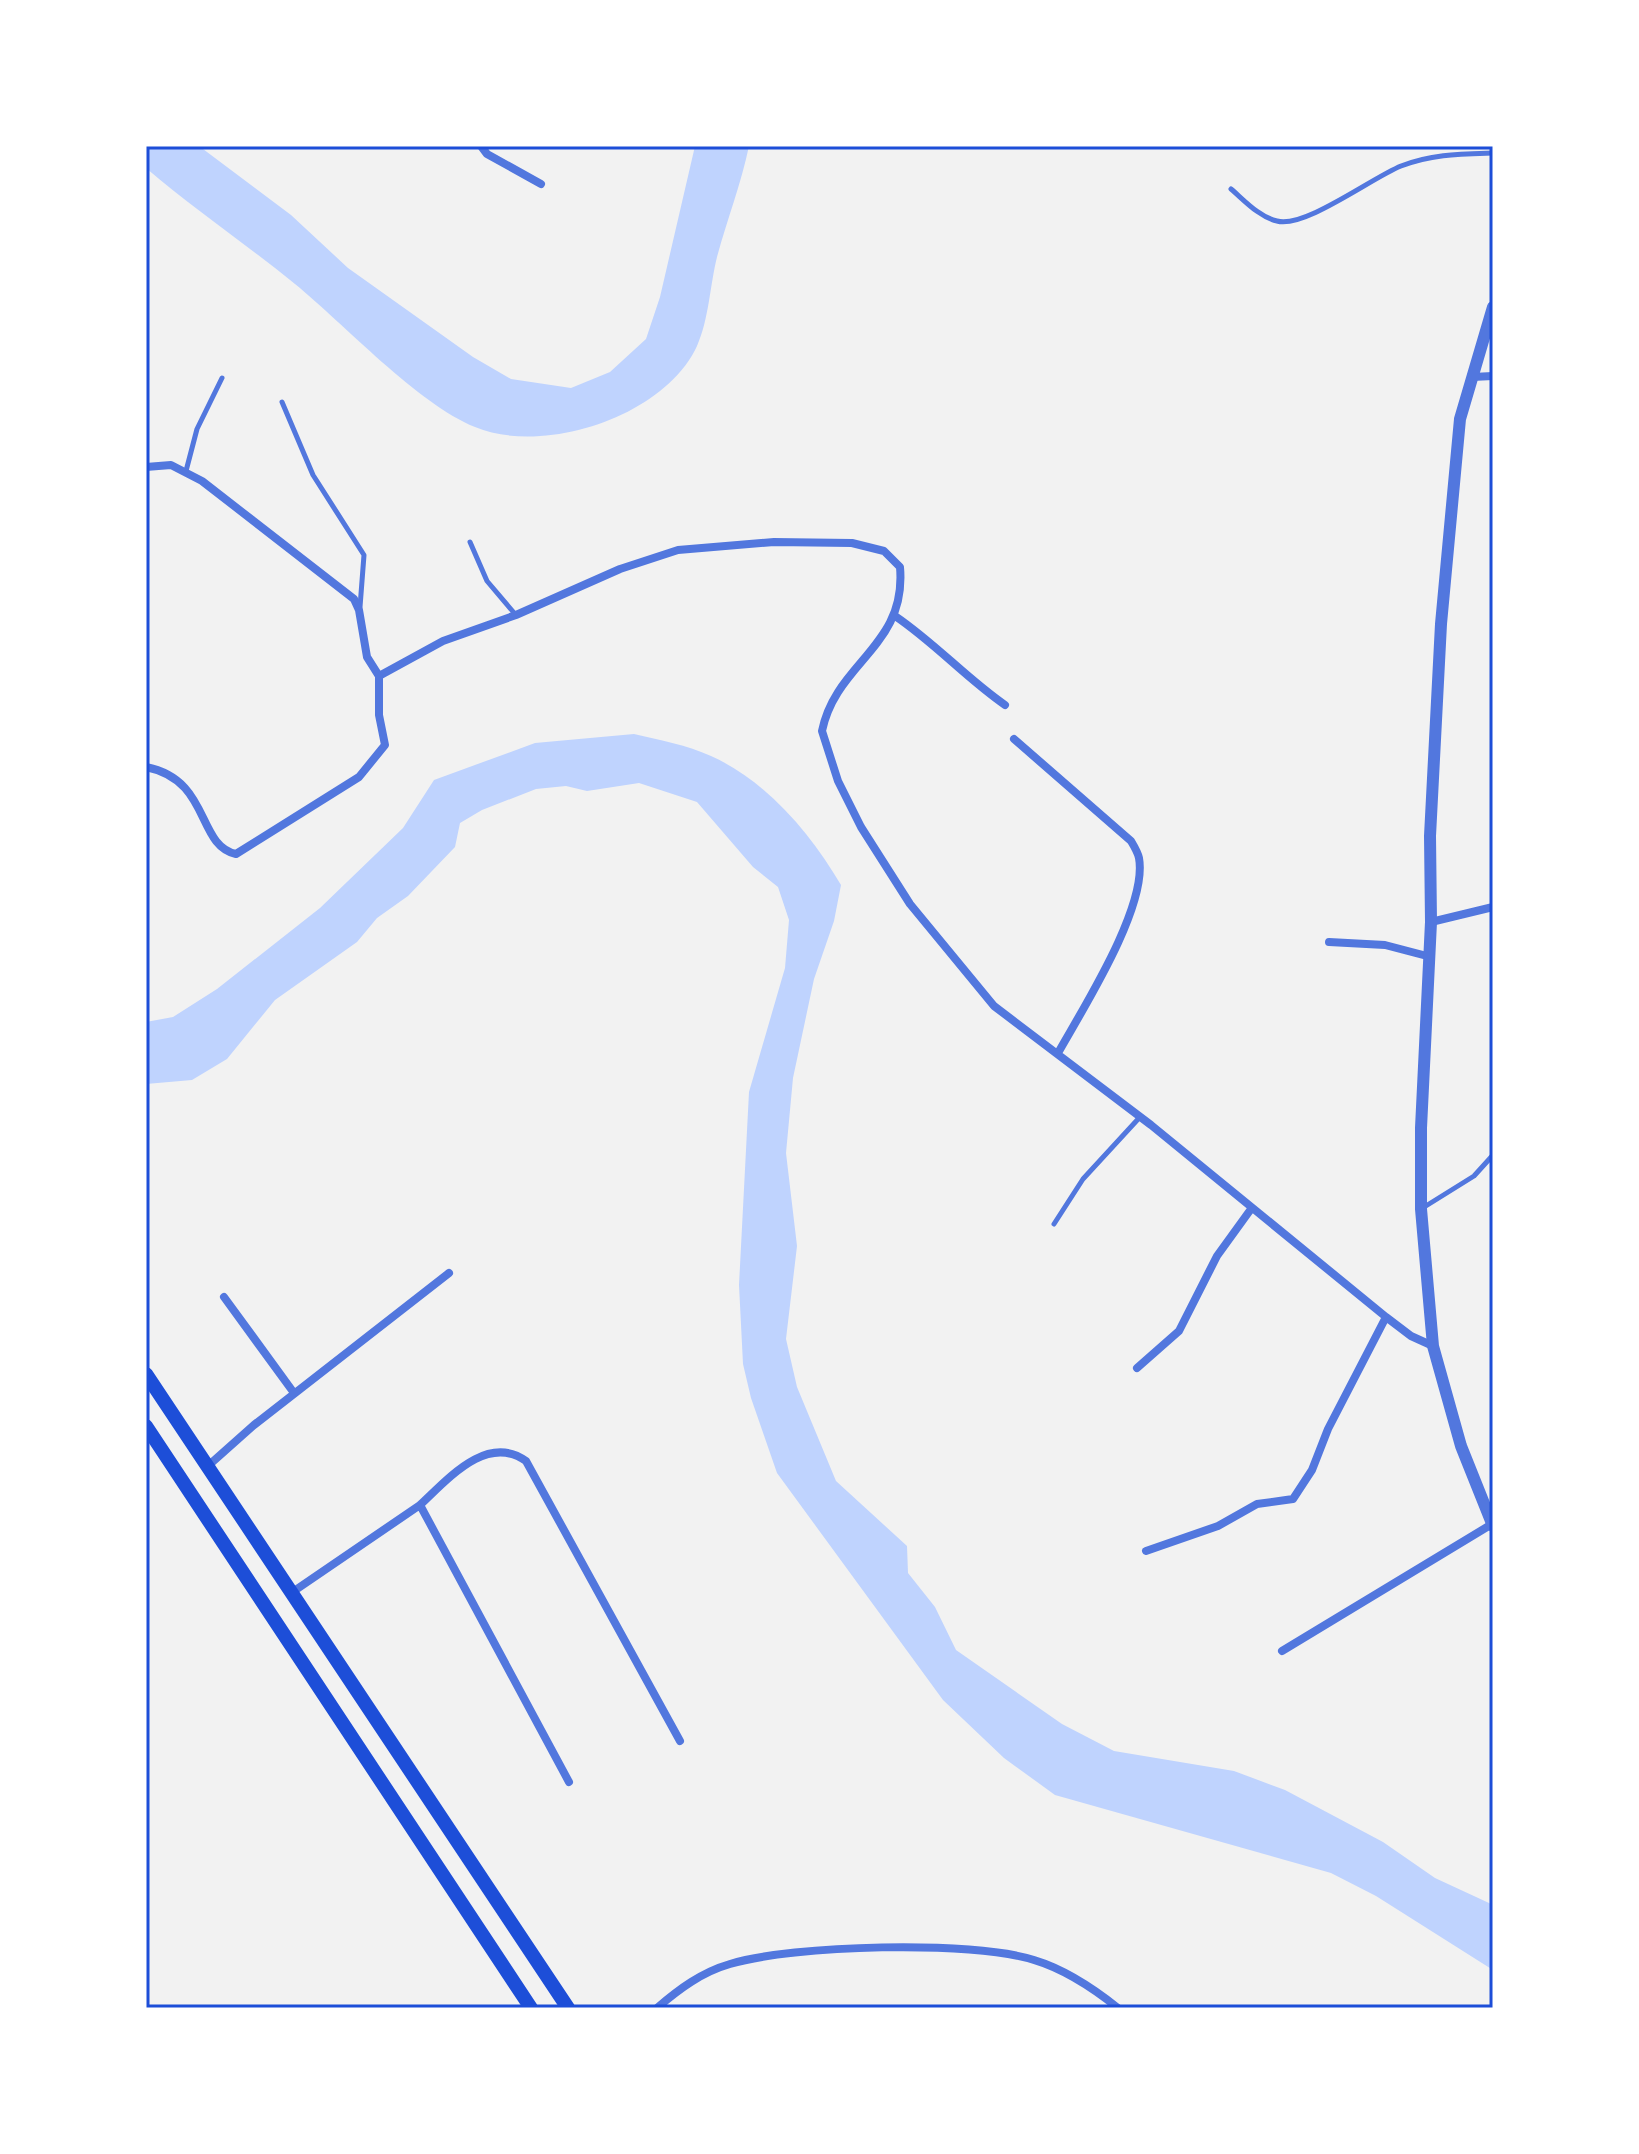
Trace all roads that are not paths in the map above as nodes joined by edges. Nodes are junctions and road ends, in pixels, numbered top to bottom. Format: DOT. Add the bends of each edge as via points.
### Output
graph roads {
  1 [pos="481,146"];
  2 [pos="1493,153"];
  3 [pos="541,184"];
  4 [pos="1231,189"];
  5 [pos="1493,307"];
  6 [pos="1493,376"];
  7 [pos="1472,377"];
  8 [pos="222,378"];
  9 [pos="282,402"];
  10 [pos="146,467"];
  11 [pos="186,471"];
  12 [pos="470,542"];
  13 [pos="359,610"];
  14 [pos="516,615"];
  15 [pos="895,616"];
  16 [pos="379,676"];
  17 [pos="1005,705"];
  18 [pos="1014,739"];
  19 [pos="146,767"];
  20 [pos="1493,907"];
  21 [pos="1431,922"];
  22 [pos="1329,942"];
  23 [pos="1427,956"];
  24 [pos="1058,1053"];
  25 [pos="1140,1117"];
  26 [pos="1493,1155"];
  27 [pos="1251,1209"];
  28 [pos="1421,1209"];
  29 [pos="1054,1224"];
  30 [pos="449,1273"];
  31 [pos="224,1297"];
  32 [pos="1386,1317"];
  33 [pos="1433,1346"];
  34 [pos="1137,1368"];
  35 [pos="146,1374"];
  36 [pos="294,1393"];
  37 [pos="146,1426"];
  38 [pos="209,1465"];
  39 [pos="420,1505"];
  40 [pos="1493,1525"];
  41 [pos="1146,1551"];
  42 [pos="294,1591"];
  43 [pos="1282,1651"];
  44 [pos="680,1741"];
  45 [pos="569,1782"];
  46 [pos="531,2008"];
  47 [pos="568,2008"];
  48 [pos="657,2008"];
  49 [pos="1118,2008"];
  1 -- 3 [label="street"];
  2 -- 4 [label="lane" via="1447,153 1399,167 1298,219 1278,222"];
  5 -- 7 [label="street"];
  6 -- 7 [label="street"];
  7 -- 21 [label="street" via="1460,419 1441,624"];
  8 -- 11 [label="lane" via="197,429"];
  9 -- 13 [label="lane" via="313,475 364,555"];
  10 -- 11 [label="street" via="171,465"];
  11 -- 13 [label="street" via="342,588"];
  12 -- 14 [label="lane" via="487,581"];
  13 -- 16 [label="street" via="367,657"];
  14 -- 15 [label="street" via="678,550 799,542 852,543 895,558 901,601"];
  14 -- 16 [label="street" via="443,641"];
  15 -- 17 [label="street"];
  15 -- 24 [label="street" via="840,687 825,719 822,731 838,781 910,904 994,1006"];
  16 -- 19 [label="street" via="385,745 380,755 359,777 236,854 219,845 182,782"];
  18 -- 24 [label="street" via="1131,841 1139,858 1137,889 1120,941"];
  20 -- 21 [label="street"];
  21 -- 23 [label="street"];
  22 -- 23 [label="street" via="1385,945"];
  23 -- 28 [label="street"];
  24 -- 25 [label="street"];
  25 -- 27 [label="street"];
  25 -- 29 [label="lane" via="1091,1168"];
  26 -- 28 [label="lane" via="1474,1176"];
  27 -- 32 [label="street"];
  27 -- 34 [label="street" via="1217,1256 1179,1331"];
  28 -- 33 [label="street"];
  30 -- 36 [label="street"];
  31 -- 36 [label="street"];
  32 -- 33 [label="street"];
  32 -- 41 [label="street" via="1293,1499 1257,1504 1218,1526"];
  33 -- 40 [label="street" via="1461,1446"];
  35 -- 38 [label="main road"];
  36 -- 38 [label="street"];
  37 -- 46 [label="main road"];
  38 -- 42 [label="main road"];
  39 -- 42 [label="street"];
  39 -- 44 [label="street" via="492,1450 512,1452 526,1461"];
  39 -- 45 [label="street"];
  40 -- 43 [label="street"];
  42 -- 47 [label="main road"];
  48 -- 49 [label="street" via="710,1971 749,1959 898,1949 1032,1959 1067,1974"];
}
